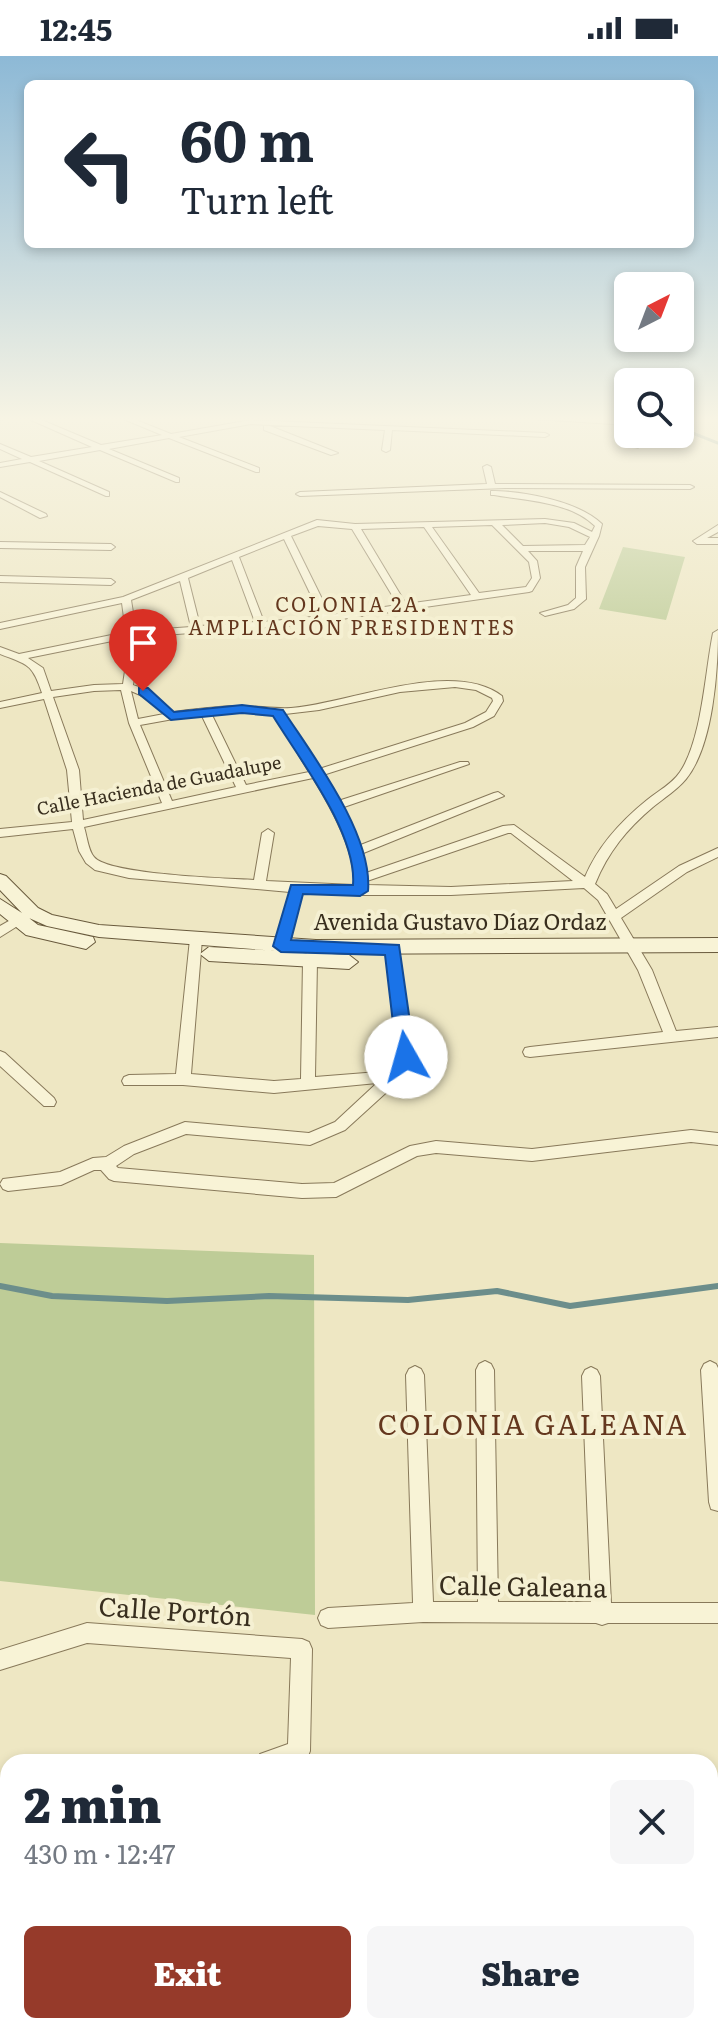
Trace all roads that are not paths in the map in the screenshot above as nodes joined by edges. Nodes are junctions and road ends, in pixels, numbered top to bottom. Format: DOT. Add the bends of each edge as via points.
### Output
graph roads {
  1 [pos="28,508"];
  2 [pos="563,508"];
  3 [pos="43,516"];
  4 [pos="493,521"];
  5 [pos="426,524"];
  6 [pos="355,527"];
  7 [pos="718,528"];
  8 [pos="286,534"];
  9 [pos="595,536"];
  10 [pos="714,542"];
  11 [pos="0,545"];
  12 [pos="111,547"];
  13 [pos="590,548"];
  14 [pos="519,549"];
  15 [pos="234,555"];
  16 [pos="183,576"];
  17 [pos="0,579"];
  18 [pos="111,582"];
  19 [pos="476,595"];
  20 [pos="126,599"];
  21 [pos="404,608"];
  22 [pos="545,613"];
  23 [pos="327,618"];
  24 [pos="261,625"];
  25 [pos="0,626"];
  26 [pos="196,630"];
  27 [pos="718,633"];
  28 [pos="132,634"];
  29 [pos="0,650"];
  30 [pos="20,658"];
  31 [pos="128,686"];
  32 [pos="49,696"];
  33 [pos="0,705"];
  34 [pos="205,712"];
  35 [pos="278,712"];
  36 [pos="171,716"];
  37 [pos="134,723"];
  38 [pos="464,764"];
  39 [pos="314,774"];
  40 [pos="243,790"];
  41 [pos="498,796"];
  42 [pos="335,806"];
  43 [pos="169,807"];
  44 [pos="78,825"];
  45 [pos="0,833"];
  46 [pos="268,833"];
  47 [pos="356,851"];
  48 [pos="718,852"];
  49 [pos="0,880"];
  50 [pos="589,884"];
  51 [pos="259,885"];
  52 [pos="361,885"];
  53 [pos="297,888"];
  54 [pos="0,905"];
  55 [pos="25,916"];
  56 [pos="614,917"];
  57 [pos="0,932"];
  58 [pos="718,945"];
  59 [pos="195,946"];
  60 [pos="639,949"];
  61 [pos="280,953"];
  62 [pos="313,954"];
  63 [pos="394,955"];
  64 [pos="718,1032"];
  65 [pos="672,1038"];
  66 [pos="530,1052"];
  67 [pos="0,1057"];
  68 [pos="395,1076"];
  69 [pos="183,1079"];
  70 [pos="129,1081"];
  71 [pos="308,1084"];
  72 [pos="49,1102"];
  73 [pos="718,1139"];
  74 [pos="109,1163"];
  75 [pos="8,1184"];
  76 [pos="485,1370"];
  77 [pos="710,1370"];
  78 [pos="415,1375"];
  79 [pos="591,1376"];
  80 [pos="718,1502"];
  81 [pos="488,1611"];
  82 [pos="423,1612"];
  83 [pos="718,1613"];
  84 [pos="602,1615"];
  85 [pos="328,1618"];
  86 [pos="0,1660"];
  87 [pos="291,1754"];
  1 -- 3 [label="street"];
  2 -- 9 [label="street" via="598,523"];
  4 -- 5 [label="street"];
  4 -- 9 [label="street" via="562,523"];
  4 -- 14 [label="street"];
  5 -- 6 [label="street"];
  5 -- 19 [label="street"];
  6 -- 8 [label="street" via="317,523"];
  6 -- 21 [label="street"];
  7 -- 10 [label="street" via="697,541"];
  8 -- 15 [label="street"];
  8 -- 23 [label="street"];
  9 -- 13 [label="street"];
  11 -- 12 [label="street"];
  13 -- 14 [label="street"];
  13 -- 22 [label="street" via="579,562 581,599"];
  14 -- 19 [label="street" via="533,561 534,586"];
  15 -- 16 [label="street"];
  15 -- 24 [label="street"];
  16 -- 20 [label="street"];
  16 -- 26 [label="street"];
  17 -- 18 [label="street"];
  19 -- 21 [label="street"];
  20 -- 25 [label="street"];
  20 -- 28 [label="street"];
  21 -- 23 [label="street"];
  23 -- 24 [label="street"];
  24 -- 26 [label="street"];
  26 -- 28 [label="street"];
  27 -- 50 [label="street" via="699,738 687,770 604,851"];
  28 -- 30 [label="street"];
  28 -- 31 [label="street"];
  29 -- 30 [label="street"];
  30 -- 32 [label="street" via="39,670"];
  31 -- 32 [label="street"];
  31 -- 36 [label="street" via="143,691"];
  31 -- 37 [label="street" via="125,693"];
  32 -- 33 [label="street"];
  32 -- 44 [label="street" via="73,770"];
  34 -- 35 [label="street, Calle Hacienda de Guadalupe"];
  34 -- 36 [label="street, Calle Hacienda de Guadalupe"];
  34 -- 40 [label="street"];
  35 -- 39 [label="street"];
  35 -- 39 [label="street, Calle Hacienda de Guadalupe" via="417,688 467,686 497,696 497,707 469,725"];
  36 -- 37 [label="street, Calle Hacienda de Guadalupe"];
  37 -- 43 [label="street"];
  38 -- 42 [label="street"];
  39 -- 40 [label="street, Calle Hacienda de Guadalupe"];
  39 -- 42 [label="street"];
  40 -- 43 [label="street, Calle Hacienda de Guadalupe"];
  41 -- 47 [label="street"];
  42 -- 47 [label="street"];
  43 -- 44 [label="street, Calle Hacienda de Guadalupe"];
  44 -- 45 [label="street, Calle Hacienda de Guadalupe"];
  44 -- 51 [label="street" via="90,860 99,867"];
  46 -- 51 [label="street"];
  47 -- 52 [label="street"];
  48 -- 56 [label="street" via="683,869"];
  49 -- 55 [label="street, Avenida Gustavo Díaz Ordaz"];
  50 -- 52 [label="street" via="451,891"];
  50 -- 52 [label="street" via="523,833 507,829"];
  50 -- 56 [label="street"];
  51 -- 53 [label="street"];
  52 -- 53 [label="street"];
  53 -- 61 [label="street"];
  54 -- 55 [label="street, Avenida Gustavo Díaz Ordaz"];
  55 -- 57 [label="street"];
  55 -- 59 [label="street, Avenida Gustavo Díaz Ordaz" via="32,930 55,938"];
  56 -- 60 [label="street"];
  58 -- 60 [label="street, Avenida Gustavo Díaz Ordaz"];
  59 -- 61 [label="street, Avenida Gustavo Díaz Ordaz"];
  59 -- 69 [label="street"];
  60 -- 63 [label="street, Avenida Gustavo Díaz Ordaz" via="608,959"];
  60 -- 65 [label="street"];
  61 -- 62 [label="street, Avenida Gustavo Díaz Ordaz"];
  62 -- 63 [label="street, Avenida Gustavo Díaz Ordaz"];
  62 -- 71 [label="street"];
  63 -- 68 [label="street" via="406,1057"];
  64 -- 65 [label="street"];
  65 -- 66 [label="street"];
  67 -- 72 [label="street"];
  68 -- 71 [label="street"];
  68 -- 74 [label="street" via="324,1135 310,1139 185,1128"];
  69 -- 70 [label="street"];
  69 -- 71 [label="street" via="274,1087"];
  73 -- 74 [label="street" via="691,1136 532,1155 436,1147 415,1150 336,1190 114,1174"];
  74 -- 75 [label="street" via="61,1178"];
  76 -- 81 [label="street"];
  77 -- 80 [label="street"];
  78 -- 82 [label="street"];
  79 -- 84 [label="street"];
  81 -- 82 [label="street, Calle Galeana"];
  81 -- 84 [label="street, Calle Galeana"];
  82 -- 85 [label="street, Calle Galeana"];
  83 -- 84 [label="street, Calle Galeana"];
  86 -- 87 [label="street, Calle Portón" via="87,1633 302,1649 299,1751"];
}
